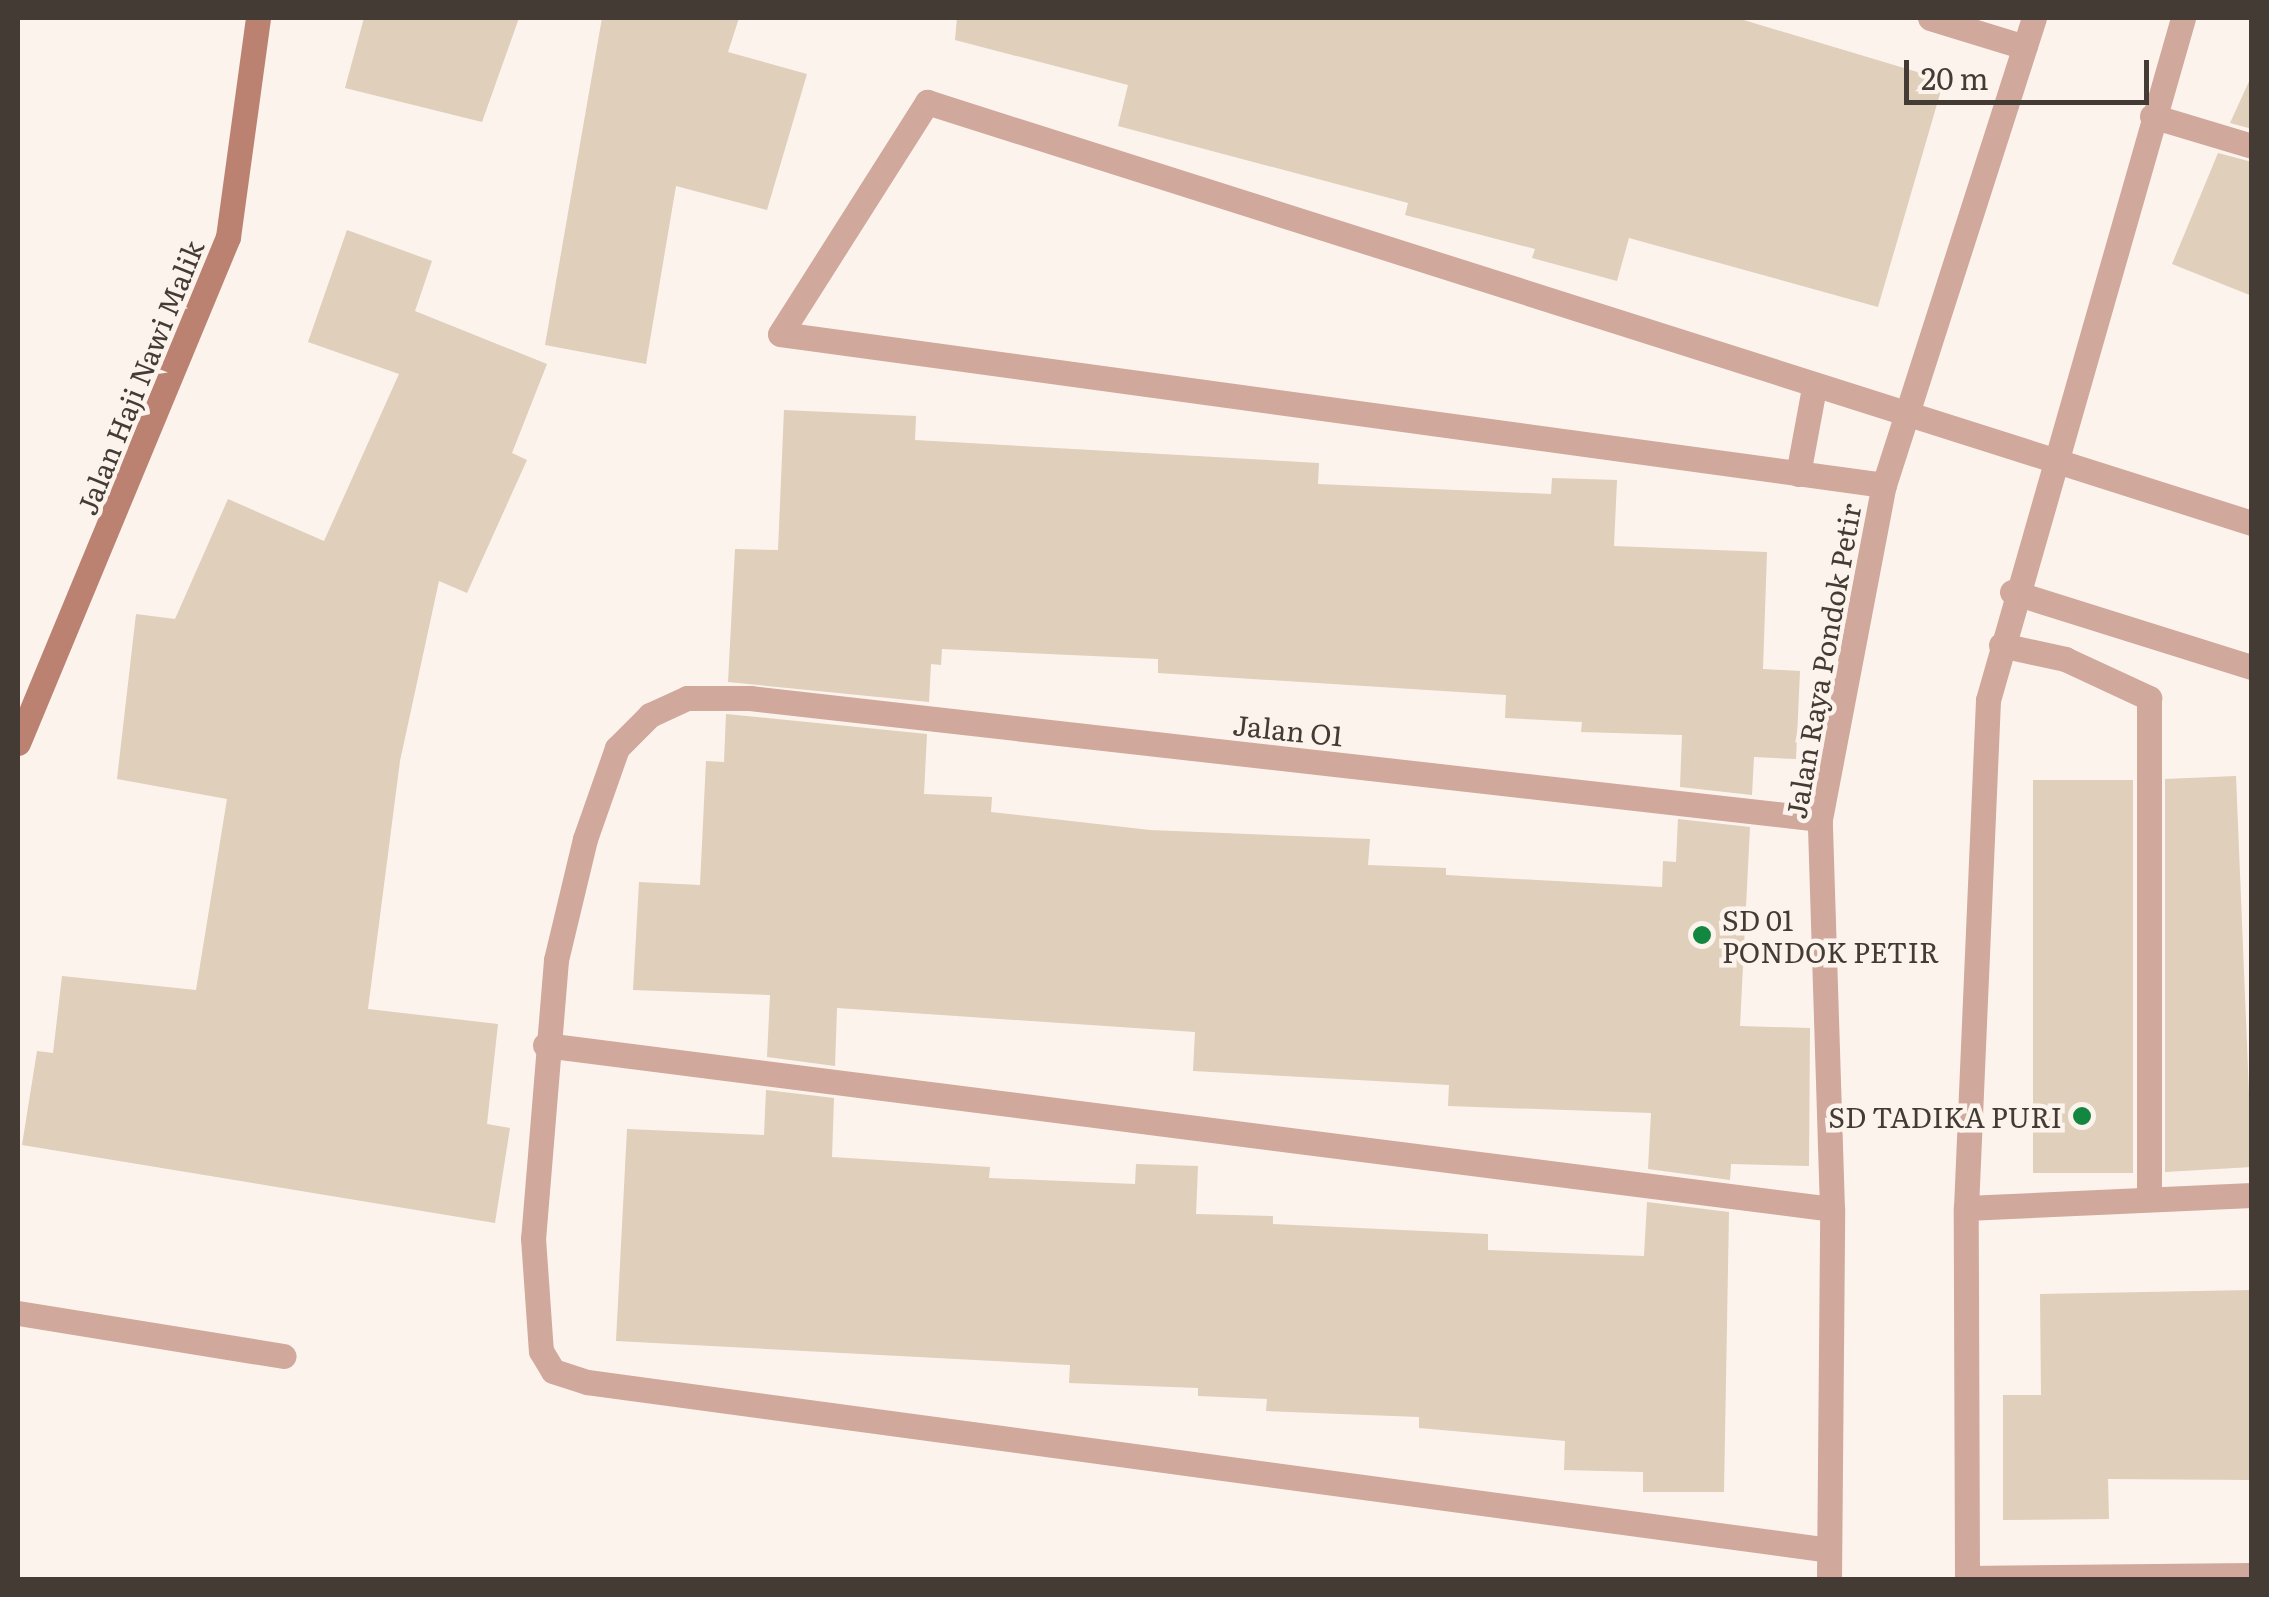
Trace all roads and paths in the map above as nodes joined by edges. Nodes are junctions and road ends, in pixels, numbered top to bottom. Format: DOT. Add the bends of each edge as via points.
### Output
graph roads {
  1 [pos="258,18"];
  2 [pos="1930,18"];
  3 [pos="2034,18"];
  4 [pos="2183,18"];
  5 [pos="2025,47"];
  6 [pos="2152,116"];
  7 [pos="2252,146"];
  8 [pos="1814,388"];
  9 [pos="1916,420"];
  10 [pos="1798,474"];
  11 [pos="2052,474"];
  12 [pos="1884,486"];
  13 [pos="2252,523"];
  14 [pos="2016,583"];
  15 [pos="2001,645"];
  16 [pos="2252,668"];
  17 [pos="18,743"];
  18 [pos="1820,820"];
  19 [pos="545,1045"];
  20 [pos="2252,1195"];
  21 [pos="2149,1199"];
  22 [pos="1966,1208"];
  23 [pos="1832,1209"];
  24 [pos="18,1313"];
  25 [pos="284,1356"];
  26 [pos="1829,1550"];
  27 [pos="2252,1575"];
  28 [pos="1967,1579"];
  29 [pos="1829,1580"];
  1 -- 17 [label="main road, Jalan Haji Nawi Malik" via="228,237"];
  2 -- 5 [label="street"];
  3 -- 5 [label="street, Jalan Raya Pondok Petir"];
  4 -- 6 [label="street"];
  5 -- 9 [label="street, Jalan Raya Pondok Petir"];
  6 -- 7 [label="street"];
  6 -- 11 [label="street"];
  8 -- 9 [label="street"];
  8 -- 10 [label="street"];
  8 -- 10 [label="street" via="927,102 780,334"];
  9 -- 11 [label="street" via="2027,456"];
  9 -- 12 [label="street, Jalan Raya Pondok Petir"];
  10 -- 12 [label="street"];
  11 -- 13 [label="street"];
  11 -- 14 [label="street"];
  12 -- 18 [label="street, Jalan Raya Pondok Petir"];
  14 -- 15 [label="street"];
  14 -- 16 [label="street"];
  15 -- 21 [label="street" via="2065,659 2149,698"];
  15 -- 22 [label="street" via="1978,799"];
  18 -- 19 [label="street, Jalan O1" via="750,698 688,698 650,716 618,748 556,960"];
  18 -- 23 [label="street, Jalan Raya Pondok Petir"];
  19 -- 23 [label="street"];
  19 -- 26 [label="street, Jalan O1" via="533,1238 541,1352 552,1371 675,1396"];
  20 -- 21 [label="street"];
  21 -- 22 [label="street"];
  22 -- 28 [label="street"];
  23 -- 26 [label="street, Jalan Raya Pondok Petir"];
  24 -- 25 [label="street"];
  26 -- 29 [label="street, Jalan Raya Pondok Petir"];
  27 -- 28 [label="street"];
}
